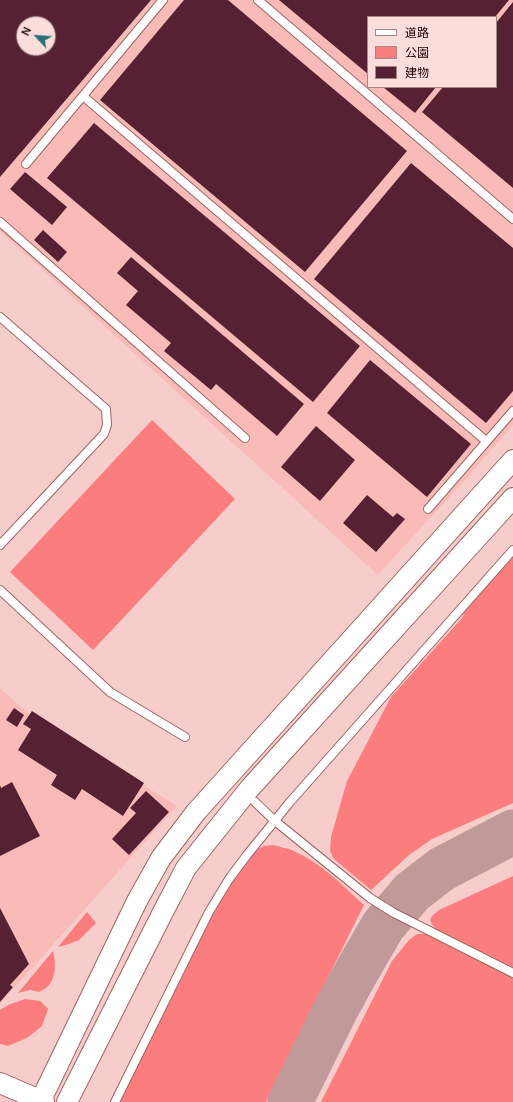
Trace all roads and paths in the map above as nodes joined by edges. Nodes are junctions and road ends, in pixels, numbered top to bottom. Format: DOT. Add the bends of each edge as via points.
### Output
graph roads {
  1 [pos="163,0"];
  2 [pos="258,0"];
  3 [pos="83,96"];
  4 [pos="26,164"];
  5 [pos="513,219"];
  6 [pos="0,222"];
  7 [pos="0,316"];
  8 [pos="513,411"];
  9 [pos="245,438"];
  10 [pos="486,441"];
  11 [pos="513,460"];
  12 [pos="513,498"];
  13 [pos="428,509"];
  14 [pos="0,545"];
  15 [pos="513,550"];
  16 [pos="0,590"];
  17 [pos="185,737"];
  18 [pos="255,802"];
  19 [pos="275,821"];
  20 [pos="513,973"];
  21 [pos="0,1083"];
  22 [pos="42,1102"];
  23 [pos="67,1102"];
  24 [pos="114,1102"];
  1 -- 3 [label="lane"];
  2 -- 5 [label="lane"];
  3 -- 4 [label="lane"];
  3 -- 10 [label="lane"];
  6 -- 9 [label="lane"];
  7 -- 14 [label="lane" via="106,409 107,425 104,434"];
  8 -- 10 [label="lane"];
  10 -- 13 [label="lane"];
  11 -- 22 [label="street" via="205,801 161,858 137,901"];
  12 -- 23 [label="street" via="250,788 186,868"];
  15 -- 19 [label="lane"];
  16 -- 17 [label="lane" via="110,692"];
  18 -- 19 [label="lane"];
  19 -- 20 [label="lane" via="370,898 394,913"];
  19 -- 24 [label="lane" via="229,879 209,912"];
  21 -- 22 [label="street"];
}
